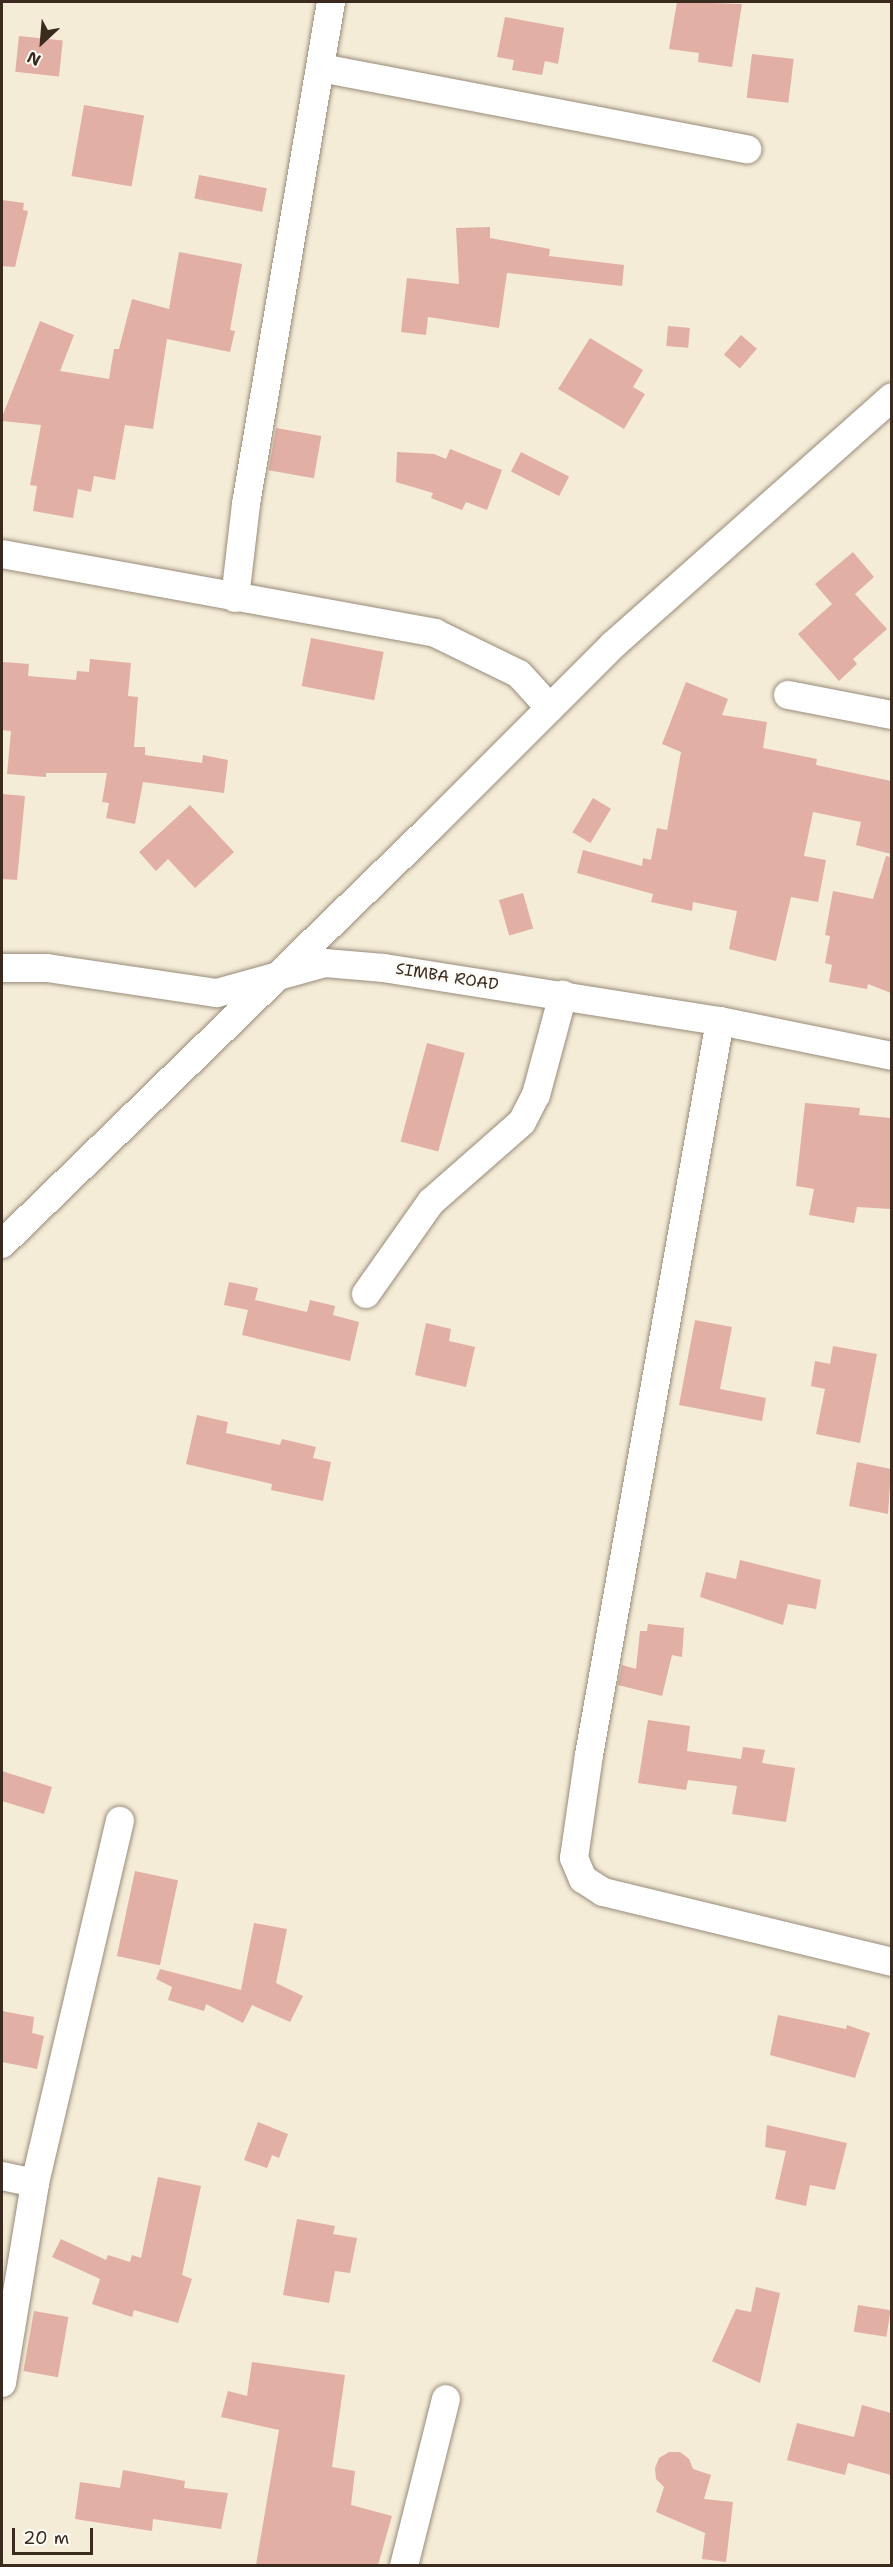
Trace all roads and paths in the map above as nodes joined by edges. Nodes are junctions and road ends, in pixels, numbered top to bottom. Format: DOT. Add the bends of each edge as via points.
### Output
graph roads {
  1 [pos="331,2"];
  2 [pos="321,68"];
  3 [pos="747,149"];
  4 [pos="891,397"];
  5 [pos="2,554"];
  6 [pos="236,598"];
  7 [pos="788,695"];
  8 [pos="550,708"];
  9 [pos="891,715"];
  10 [pos="2,968"];
  11 [pos="272,978"];
  12 [pos="563,995"];
  13 [pos="720,1022"];
  14 [pos="891,1056"];
  15 [pos="2,1244"];
  16 [pos="366,1294"];
  17 [pos="120,1821"];
  18 [pos="891,1962"];
  19 [pos="2,2176"];
  20 [pos="35,2183"];
  21 [pos="2,2383"];
  22 [pos="446,2399"];
  23 [pos="404,2565"];
  1 -- 2 [label="street"];
  2 -- 3 [label="street"];
  2 -- 6 [label="street" via="246,504"];
  4 -- 8 [label="street" via="613,645"];
  5 -- 6 [label="street"];
  6 -- 8 [label="street" via="435,633 519,674"];
  7 -- 9 [label="street"];
  8 -- 11 [label="street"];
  10 -- 11 [label="street, SIMBA ROAD" via="47,968 217,993"];
  11 -- 12 [label="street, SIMBA ROAD" via="325,963"];
  11 -- 15 [label="street"];
  12 -- 13 [label="street, SIMBA ROAD"];
  12 -- 16 [label="street" via="536,1095 522,1122 430,1202"];
  13 -- 14 [label="street, SIMBA ROAD"];
  13 -- 18 [label="street" via="574,1858 583,1879 603,1892"];
  17 -- 20 [label="street"];
  19 -- 20 [label="street"];
  20 -- 21 [label="street"];
  22 -- 23 [label="street"];
}
